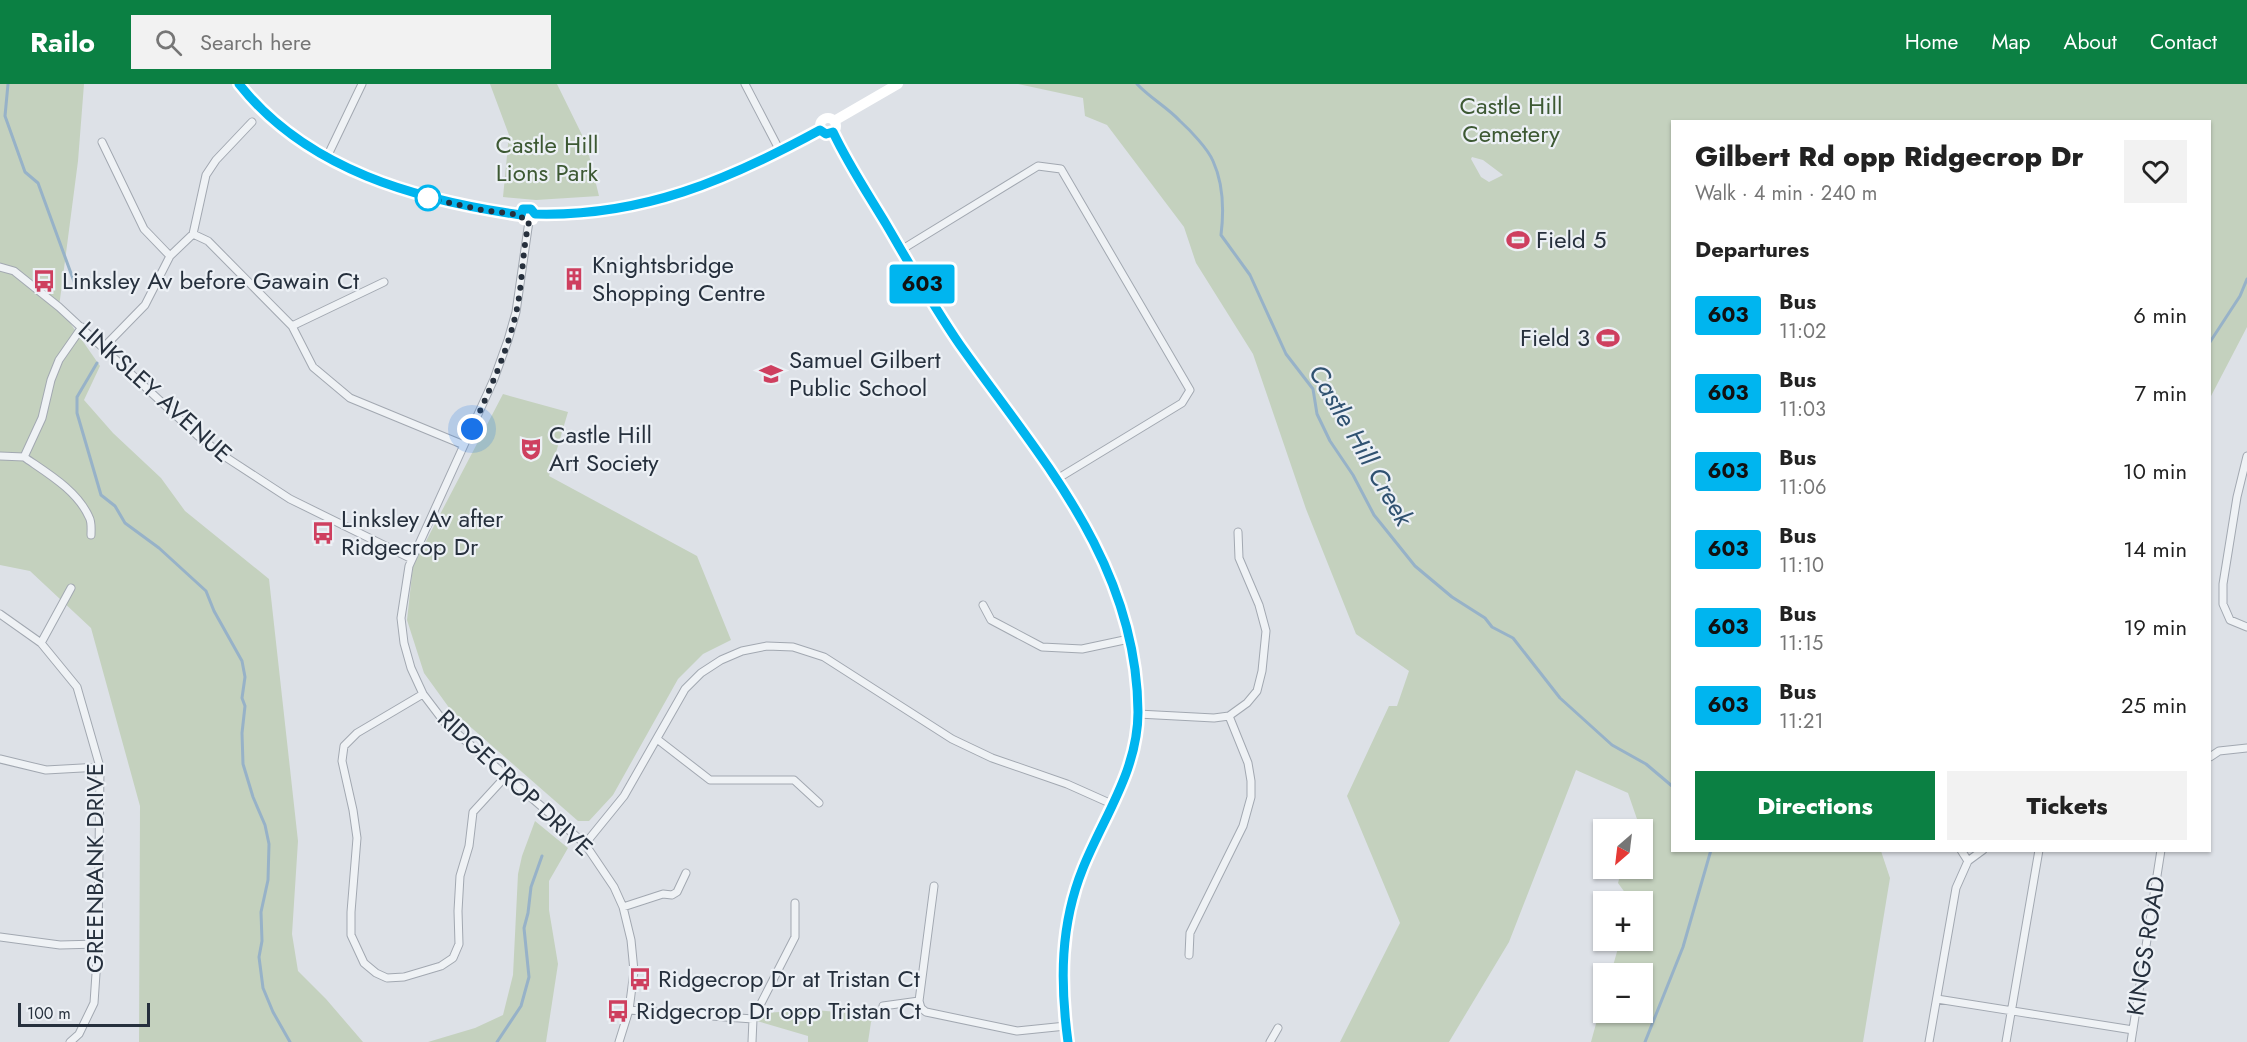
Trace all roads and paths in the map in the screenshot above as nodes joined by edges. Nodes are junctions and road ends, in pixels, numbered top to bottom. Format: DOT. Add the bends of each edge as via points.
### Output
graph roads {
  1 [pos="239,84"];
  2 [pos="362,84"];
  3 [pos="745,84"];
  4 [pos="898,84"];
  5 [pos="252,122"];
  6 [pos="833,127"];
  7 [pos="102,142"];
  8 [pos="780,151"];
  9 [pos="327,157"];
  10 [pos="528,217"];
  11 [pos="193,234"];
  12 [pos="901,250"];
  13 [pos="170,256"];
  14 [pos="0,267"];
  15 [pos="384,282"];
  16 [pos="292,326"];
  17 [pos="82,327"];
  18 [pos="104,347"];
  19 [pos="464,445"];
  20 [pos="0,456"];
  21 [pos="2247,456"];
  22 [pos="24,457"];
  23 [pos="1057,479"];
  24 [pos="1238,532"];
  25 [pos="91,536"];
  26 [pos="412,559"];
  27 [pos="71,588"];
  28 [pos="983,605"];
  29 [pos="0,614"];
  30 [pos="2247,627"];
  31 [pos="1129,639"];
  32 [pos="41,643"];
  33 [pos="423,694"];
  34 [pos="1138,714"];
  35 [pos="1229,716"];
  36 [pos="657,739"];
  37 [pos="2247,748"];
  38 [pos="2211,756"];
  39 [pos="0,759"];
  40 [pos="100,767"];
  41 [pos="506,776"];
  42 [pos="819,803"];
  43 [pos="1114,805"];
  44 [pos="585,844"];
  45 [pos="1962,852"];
  46 [pos="1980,852"];
  47 [pos="2039,852"];
  48 [pos="2161,852"];
  49 [pos="1968,861"];
  50 [pos="686,873"];
  51 [pos="934,886"];
  52 [pos="795,903"];
  53 [pos="623,907"];
  54 [pos="0,937"];
  55 [pos="98,944"];
  56 [pos="1188,955"];
  57 [pos="1937,999"];
  58 [pos="919,1000"];
  59 [pos="883,1006"];
  60 [pos="629,1010"];
  61 [pos="2012,1011"];
  62 [pos="753,1019"];
  63 [pos="1066,1026"];
  64 [pos="1278,1028"];
  65 [pos="2133,1030"];
  66 [pos="70,1042"];
  67 [pos="619,1042"];
  68 [pos="752,1042"];
  69 [pos="1068,1042"];
  70 [pos="1270,1042"];
  71 [pos="1929,1042"];
  72 [pos="2006,1042"];
  73 [pos="2131,1042"];
  1 -- 9 [label="main road" via="278,123"];
  2 -- 9 [label="street"];
  3 -- 8 [label="street"];
  4 -- 6 [label="main road"];
  5 -- 11 [label="street" via="206,175"];
  6 -- 8 [label="main road" via="826,134 820,130"];
  6 -- 12 [label="street"];
  7 -- 13 [label="street" via="144,229"];
  8 -- 10 [label="main road" via="678,195 627,207"];
  9 -- 10 [label="main road" via="411,193"];
  10 -- 19 [label="street, RIDGECROP DRIVE" via="516,312 494,379"];
  11 -- 13 [label="street"];
  11 -- 16 [label="street" via="208,241"];
  12 -- 23 [label="street" via="950,330"];
  12 -- 23 [label="street" via="1038,166 1061,169 1190,390 1182,403"];
  13 -- 18 [label="street" via="145,305"];
  14 -- 17 [label="street, LINKSLEY AVENUE" via="14,271"];
  15 -- 16 [label="street"];
  16 -- 19 [label="street" via="313,367 350,398"];
  17 -- 18 [label="street, LINKSLEY AVENUE"];
  17 -- 22 [label="street" via="59,360 42,418"];
  18 -- 26 [label="street, LINKSLEY AVENUE" via="198,436 261,481 315,513"];
  19 -- 26 [label="street, RIDGECROP DRIVE"];
  20 -- 22 [label="street"];
  21 -- 30 [label="street" via="2223,584 2223,604 2230,620"];
  22 -- 25 [label="street" via="79,501 90,519"];
  23 -- 31 [label="street" via="1102,558"];
  24 -- 35 [label="street" via="1239,558 1266,631 1257,690"];
  26 -- 33 [label="street, RIDGECROP DRIVE" via="401,618 411,668"];
  27 -- 32 [label="street"];
  28 -- 31 [label="street" via="991,620 1042,647 1082,649"];
  29 -- 32 [label="street, GREENBANK DRIVE"];
  31 -- 34 [label="street"];
  32 -- 40 [label="street, GREENBANK DRIVE" via="77,687"];
  33 -- 41 [label="street, RIDGECROP DRIVE" via="445,723"];
  33 -- 41 [label="street" via="357,733 344,746 342,761 357,838 351,935 364,963 376,973 387,978 404,977 441,966 453,958 459,944 460,876 473,812"];
  34 -- 35 [label="street"];
  34 -- 43 [label="street" via="1130,764"];
  35 -- 56 [label="street" via="1248,763 1251,797 1244,826 1190,933"];
  36 -- 42 [label="street" via="710,780 794,780"];
  36 -- 43 [label="street" via="685,689 701,673 742,651 793,646 832,662 952,739"];
  36 -- 44 [label="street" via="624,796"];
  37 -- 38 [label="street" via="2219,751"];
  39 -- 40 [label="street" via="46,770"];
  40 -- 55 [label="street, GREENBANK DRIVE"];
  41 -- 44 [label="street, RIDGECROP DRIVE"];
  43 -- 63 [label="street" via="1083,868 1068,916 1062,974"];
  44 -- 53 [label="street, RIDGECROP DRIVE"];
  45 -- 49 [label="street"];
  46 -- 49 [label="street"];
  47 -- 61 [label="street"];
  48 -- 65 [label="street, KINGS ROAD"];
  49 -- 57 [label="street" via="1956,888"];
  50 -- 53 [label="street" via="672,895 663,894"];
  51 -- 58 [label="street"];
  52 -- 62 [label="street" via="795,937"];
  53 -- 60 [label="street, RIDGECROP DRIVE" via="634,970"];
  54 -- 55 [label="street" via="60,945"];
  55 -- 66 [label="street, GREENBANK DRIVE" via="94,1003 79,1034"];
  57 -- 61 [label="street"];
  57 -- 71 [label="street"];
  58 -- 59 [label="street"];
  58 -- 63 [label="street" via="926,1012 1017,1031"];
  60 -- 62 [label="street"];
  60 -- 67 [label="street, RIDGECROP DRIVE"];
  61 -- 65 [label="street"];
  61 -- 72 [label="street"];
  62 -- 68 [label="street"];
  63 -- 69 [label="street"];
  64 -- 70 [label="street"];
  65 -- 73 [label="street, KINGS ROAD"];
}
